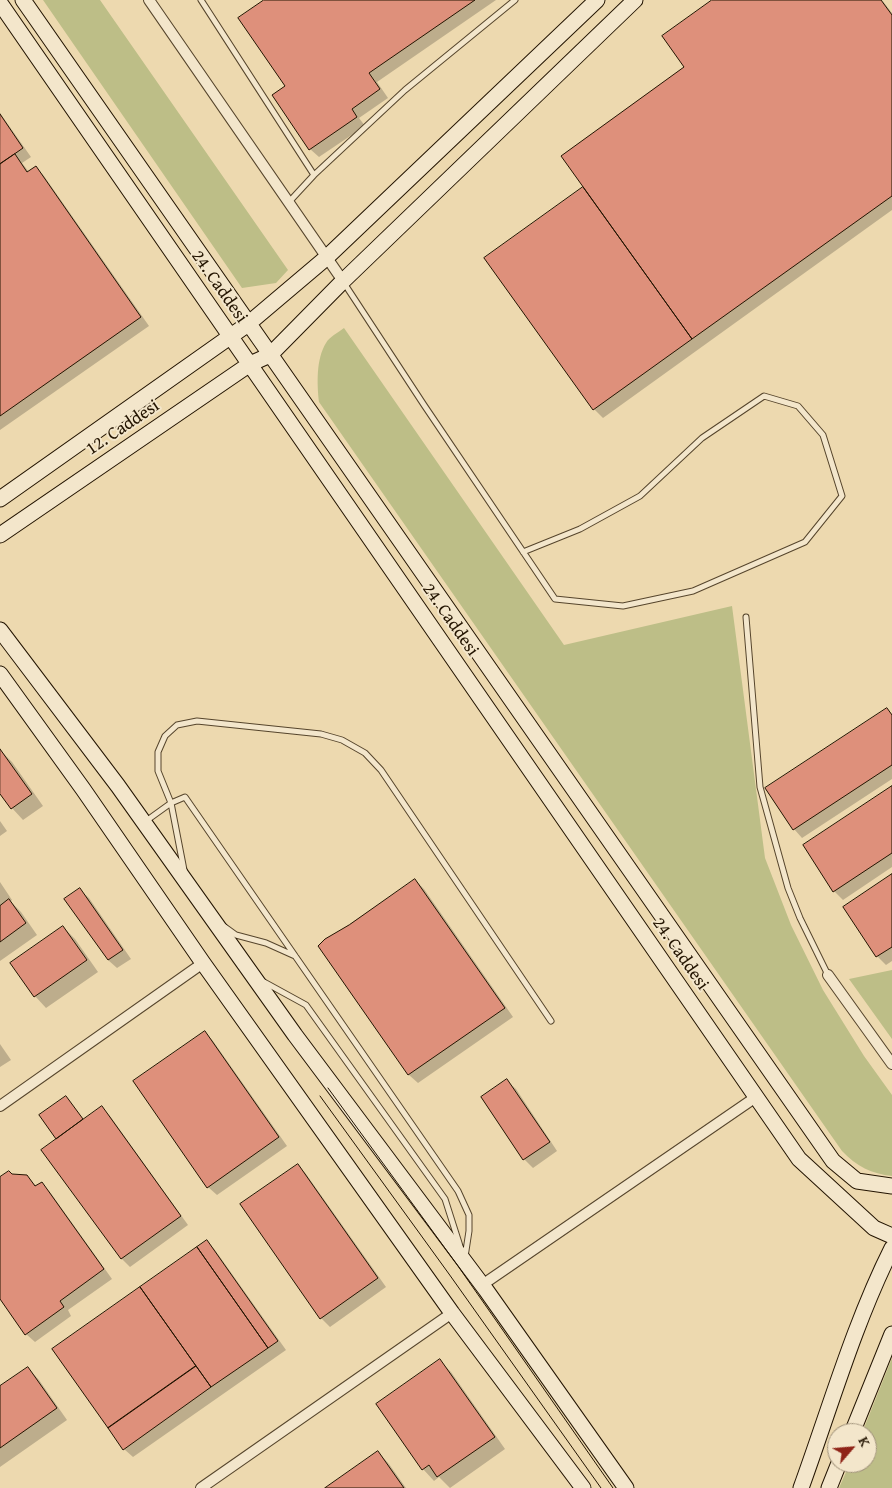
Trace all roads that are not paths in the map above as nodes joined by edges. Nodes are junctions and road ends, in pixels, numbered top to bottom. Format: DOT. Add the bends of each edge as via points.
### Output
graph roads {
  1 [pos="23,0"];
  2 [pos="150,0"];
  3 [pos="211,0"];
  4 [pos="515,0"];
  5 [pos="597,0"];
  6 [pos="628,1"];
  7 [pos="203,2"];
  8 [pos="0,3"];
  9 [pos="314,175"];
  10 [pos="288,203"];
  11 [pos="326,258"];
  12 [pos="343,281"];
  13 [pos="248,324"];
  14 [pos="230,337"];
  15 [pos="270,355"];
  16 [pos="250,364"];
  17 [pos="0,499"];
  18 [pos="0,535"];
  19 [pos="523,552"];
  20 [pos="746,617"];
  21 [pos="0,630"];
  22 [pos="0,674"];
  23 [pos="171,802"];
  24 [pos="144,823"];
  25 [pos="186,883"];
  26 [pos="212,919"];
  27 [pos="295,956"];
  28 [pos="203,963"];
  29 [pos="828,975"];
  30 [pos="253,977"];
  31 [pos="552,1020"];
  32 [pos="892,1064"];
  33 [pos="756,1097"];
  34 [pos="0,1106"];
  35 [pos="892,1186"];
  36 [pos="892,1236"];
  37 [pos="892,1248"];
  38 [pos="464,1261"];
  39 [pos="482,1285"];
  40 [pos="452,1313"];
  41 [pos="892,1334"];
  42 [pos="856,1423"];
  43 [pos="835,1473"];
  44 [pos="201,1488"];
  45 [pos="583,1488"];
  46 [pos="626,1488"];
  47 [pos="801,1488"];
  48 [pos="829,1488"];
  1 -- 13 [label="street, 24. Caddesi"];
  2 -- 10 [label="street"];
  3 -- 7 [label="lane"];
  4 -- 9 [label="lane" via="405,90"];
  5 -- 11 [label="street, 12. Caddesi"];
  6 -- 12 [label="street"];
  7 -- 9 [label="lane"];
  8 -- 14 [label="street, 24. Caddesi"];
  9 -- 10 [label="lane"];
  10 -- 11 [label="street"];
  11 -- 12 [label="street"];
  11 -- 13 [label="street, 12. Caddesi"];
  12 -- 15 [label="street"];
  12 -- 19 [label="lane"];
  13 -- 14 [label="street, 12. Caddesi"];
  13 -- 15 [label="street, 24. Caddesi"];
  14 -- 16 [label="street, 24. Caddesi"];
  14 -- 17 [label="street, 12. Caddesi"];
  15 -- 16 [label="street, 12. Caddesi"];
  15 -- 35 [label="street, 24. Caddesi" via="833,1161 858,1181"];
  16 -- 18 [label="street, 12. Caddesi"];
  16 -- 33 [label="street, 24. Caddesi"];
  19 -- 19 [label="lane" via="555,599 623,606 693,591 805,542 842,496 824,435 798,406 764,396 702,438 640,496 580,529"];
  20 -- 29 [label="lane" via="760,787 788,888"];
  21 -- 24 [label="street"];
  22 -- 28 [label="street"];
  23 -- 24 [label="lane"];
  23 -- 25 [label="lane"];
  23 -- 27 [label="lane" via="185,797"];
  23 -- 31 [label="lane" via="158,771 158,752 165,736 178,725 197,721 321,734 365,752 381,770"];
  24 -- 25 [label="street"];
  25 -- 26 [label="street"];
  26 -- 27 [label="lane" via="236,934 266,942"];
  26 -- 30 [label="street"];
  27 -- 38 [label="lane" via="458,1191 468,1215"];
  28 -- 34 [label="street"];
  28 -- 40 [label="street"];
  29 -- 32 [label="street"];
  30 -- 38 [label="street"];
  30 -- 38 [label="lane" via="306,1005 445,1199"];
  33 -- 36 [label="street, 24. Caddesi" via="799,1159 874,1228"];
  33 -- 39 [label="street"];
  37 -- 47 [label="street" via="862,1316"];
  38 -- 39 [label="street"];
  39 -- 46 [label="street"];
  40 -- 44 [label="street"];
  40 -- 45 [label="street"];
  41 -- 42 [label="street"];
  43 -- 48 [label="street"];
}
